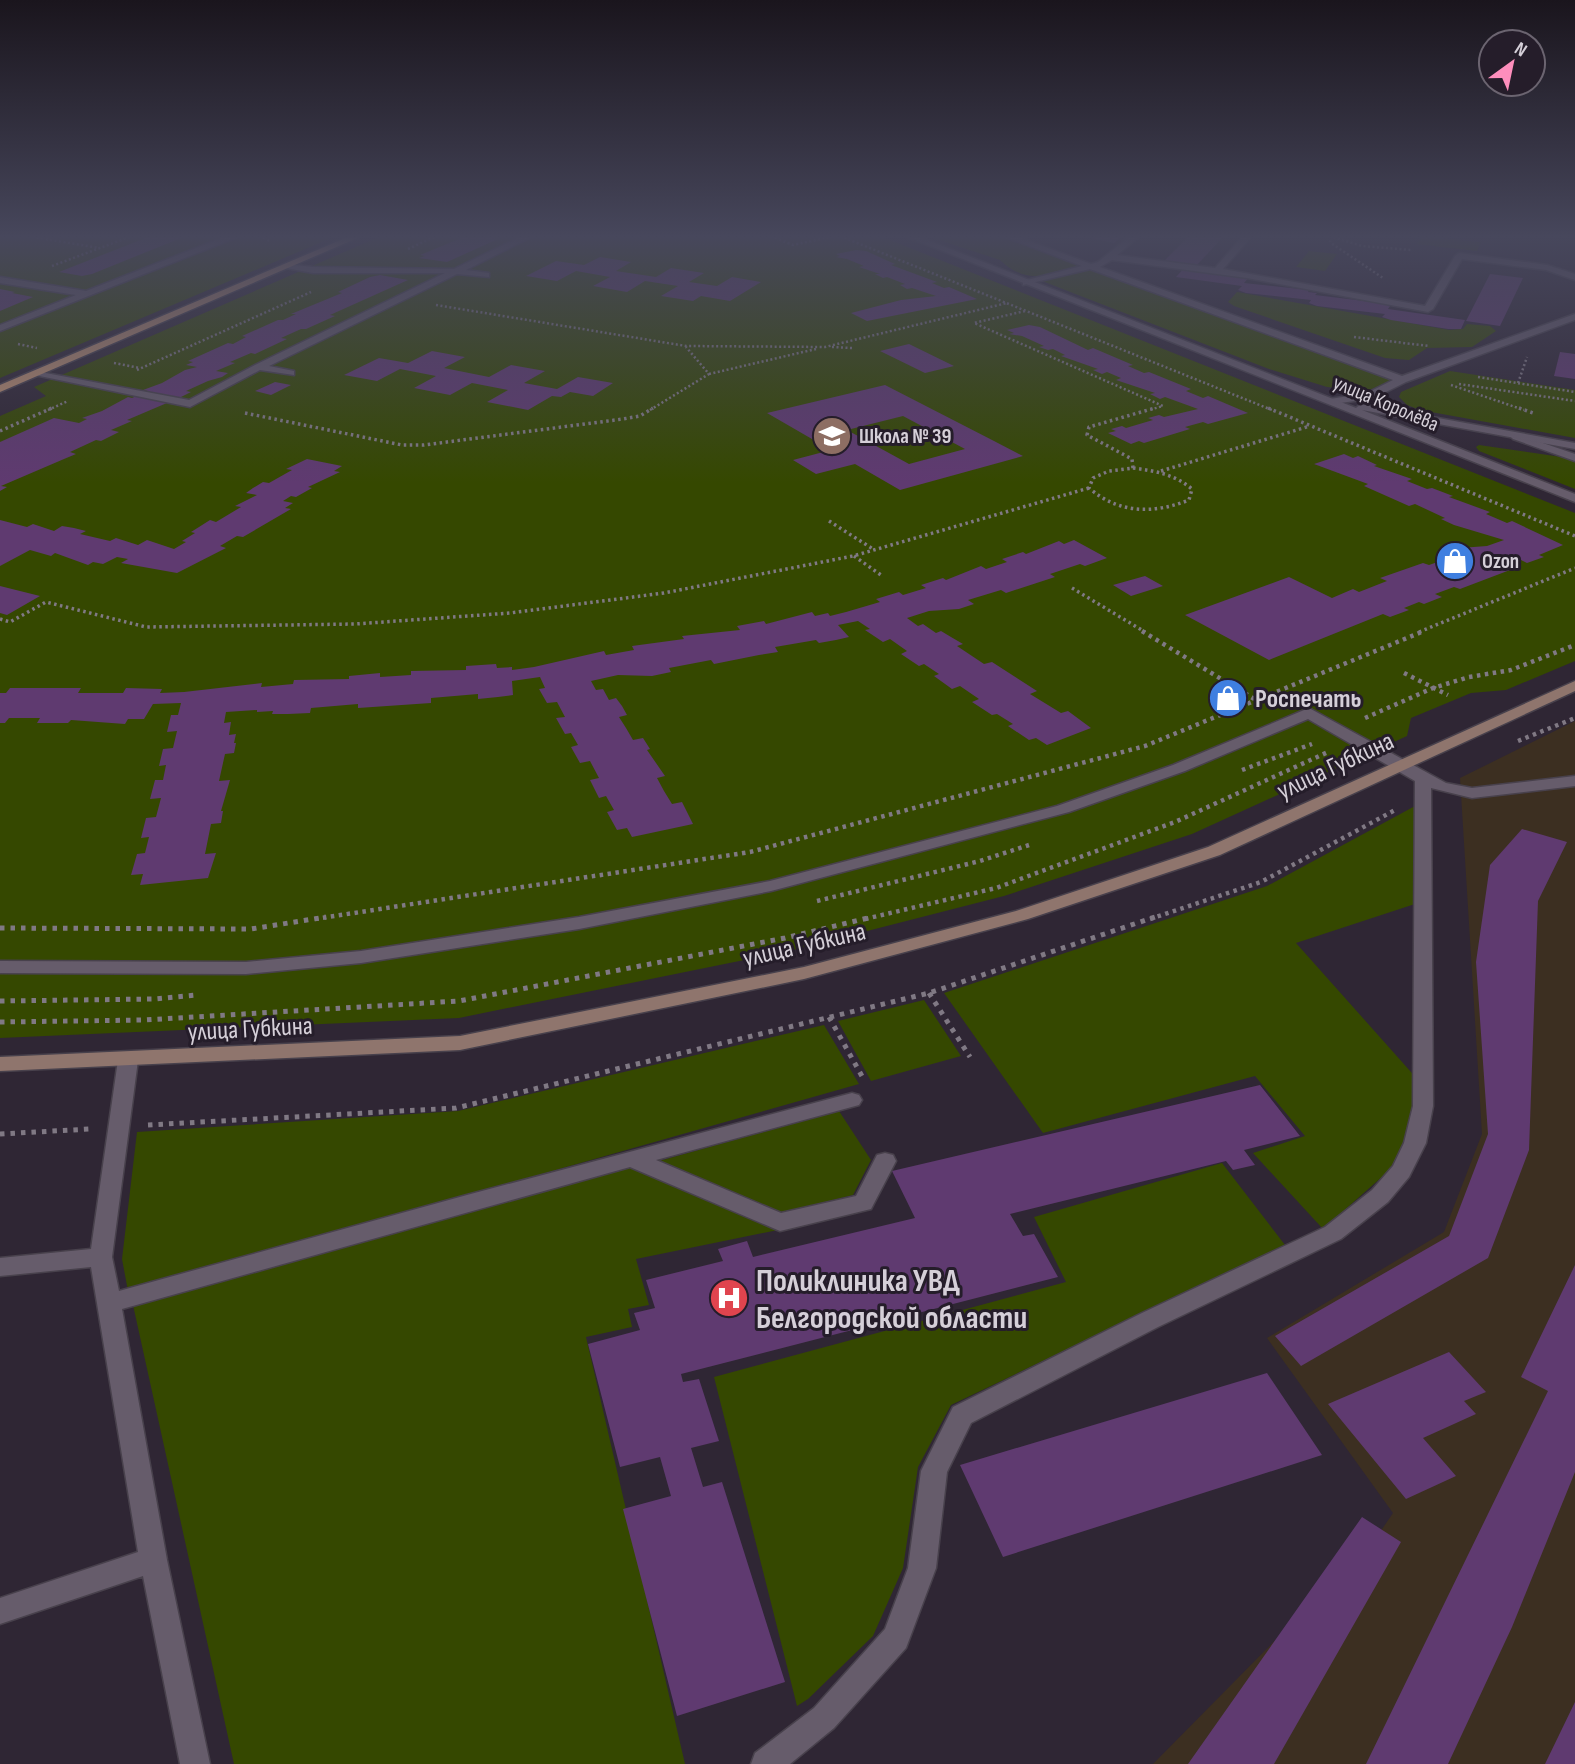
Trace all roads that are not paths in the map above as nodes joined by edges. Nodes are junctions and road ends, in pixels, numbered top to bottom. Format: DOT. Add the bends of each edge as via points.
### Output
graph roads {
  1 [pos="24,318"];
  2 [pos="166,318"];
  3 [pos="361,318"];
  4 [pos="1118,318"];
  5 [pos="1232,318"];
  6 [pos="1571,318"];
  7 [pos="0,328"];
  8 [pos="259,367"];
  9 [pos="290,373"];
  10 [pos="36,374"];
  11 [pos="1402,380"];
  12 [pos="0,389"];
  13 [pos="1334,401"];
  14 [pos="1517,437"];
  15 [pos="1575,446"];
  16 [pos="1575,458"];
  17 [pos="1575,498"];
  18 [pos="1575,685"];
  19 [pos="1398,765"];
  20 [pos="1423,779"];
  21 [pos="1575,781"];
  22 [pos="0,967"];
  23 [pos="128,1060"];
  24 [pos="0,1064"];
  25 [pos="860,1093"];
  26 [pos="634,1160"];
  27 [pos="885,1161"];
  28 [pos="101,1257"];
  29 [pos="0,1267"];
  30 [pos="107,1304"];
  31 [pos="153,1560"];
  32 [pos="0,1611"];
  33 [pos="195,1764"];
  34 [pos="766,1764"];
  1 -- 7 [label="street"];
  2 -- 10 [label="main road"];
  3 -- 8 [label="street"];
  4 -- 13 [label="street, улица Королёва"];
  5 -- 11 [label="street"];
  6 -- 11 [label="street"];
  8 -- 9 [label="street"];
  8 -- 10 [label="street" via="190,404"];
  10 -- 12 [label="main road"];
  11 -- 13 [label="street" via="1370,396"];
  13 -- 14 [label="street"];
  13 -- 17 [label="street, улица Королёва" via="1389,427"];
  14 -- 15 [label="street"];
  14 -- 16 [label="street"];
  18 -- 19 [label="main road, улица Губкина"];
  19 -- 20 [label="street"];
  19 -- 22 [label="street" via="1309,713 1180,768 1063,809 771,886 579,923 361,957 246,968"];
  19 -- 23 [label="main road, улица Губкина" via="1214,851 1022,915 804,973 460,1043"];
  20 -- 21 [label="street" via="1472,793"];
  20 -- 34 [label="street" via="1423,1105 1415,1143 1401,1171 1380,1196 1333,1233 962,1415 934,1471 922,1568 896,1638 824,1718"];
  23 -- 24 [label="main road, улица Губкина"];
  23 -- 28 [label="street"];
  25 -- 26 [label="street"];
  26 -- 27 [label="street" via="780,1223 863,1203"];
  26 -- 30 [label="street"];
  28 -- 29 [label="street"];
  28 -- 30 [label="street"];
  30 -- 31 [label="street"];
  31 -- 32 [label="street"];
  31 -- 33 [label="street"];
}
